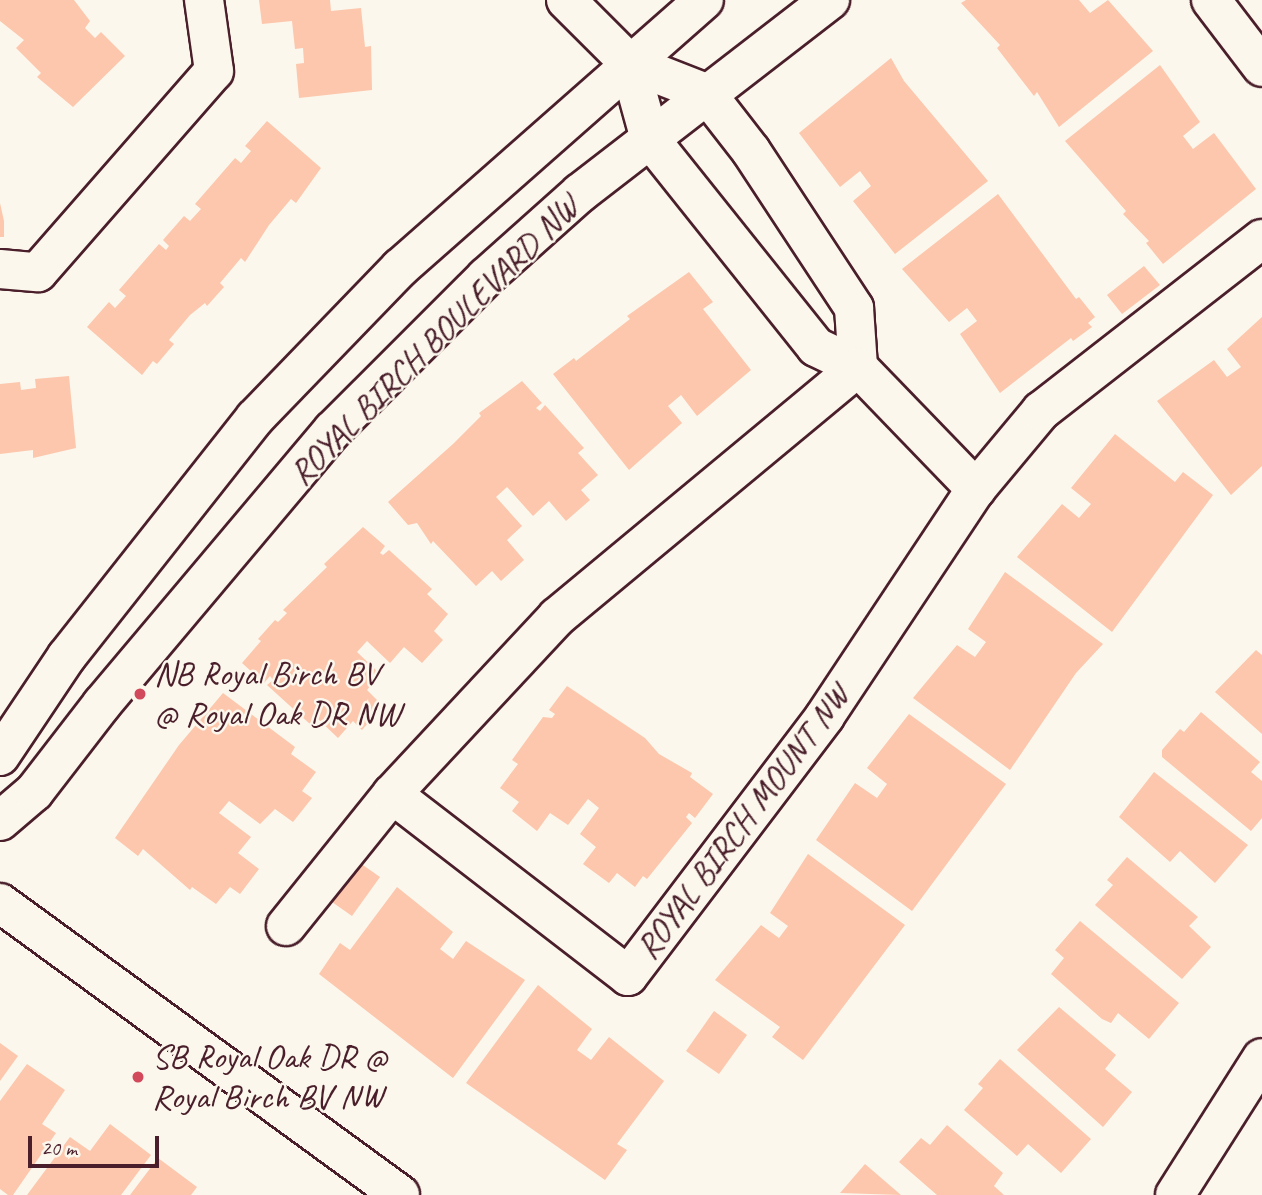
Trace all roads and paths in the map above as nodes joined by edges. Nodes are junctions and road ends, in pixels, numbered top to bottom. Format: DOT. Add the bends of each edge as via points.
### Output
graph roads {
  1 [pos="204,0"];
  2 [pos="566,0"];
  3 [pos="704,0"];
  4 [pos="830,0"];
  5 [pos="1211,0"];
  6 [pos="629,63"];
  7 [pos="1262,67"];
  8 [pos="706,93"];
  9 [pos="650,139"];
  10 [pos="1262,239"];
  11 [pos="0,269"];
  12 [pos="858,367"];
  13 [pos="976,489"];
  14 [pos="0,756"];
  15 [pos="392,794"];
  16 [pos="0,821"];
  17 [pos="0,903"];
  18 [pos="286,926"];
  19 [pos="1262,1058"];
  20 [pos="400,1195"];
  21 [pos="1175,1195"];
  1 -- 11 [label="street" via="214,71 38,272"];
  2 -- 6 [label="street"];
  3 -- 6 [label="street, ROYAL BIRCH BOULEVARD NW"];
  4 -- 8 [label="street, ROYAL BIRCH BOULEVARD NW"];
  5 -- 7 [label="street"];
  6 -- 8 [label="street"];
  6 -- 9 [label="street"];
  6 -- 14 [label="street, ROYAL BIRCH BOULEVARD NW" via="400,268 255,418 67,656"];
  8 -- 9 [label="street, ROYAL BIRCH BOULEVARD NW"];
  8 -- 12 [label="street" via="751,151 854,308"];
  9 -- 12 [label="street" via="816,347"];
  9 -- 16 [label="street, ROYAL BIRCH BOULEVARD NW" via="580,193 486,277 333,430 102,704 34,792"];
  10 -- 13 [label="street, ROYAL BIRCH MOUNT NW" via="1041,411"];
  12 -- 13 [label="street"];
  12 -- 15 [label="street" via="556,617"];
  13 -- 15 [label="street, ROYAL BIRCH MOUNT NW" via="825,716 628,976"];
  15 -- 18 [label="street"];
  17 -- 20 [label="street"];
  19 -- 21 [label="street"];
}
